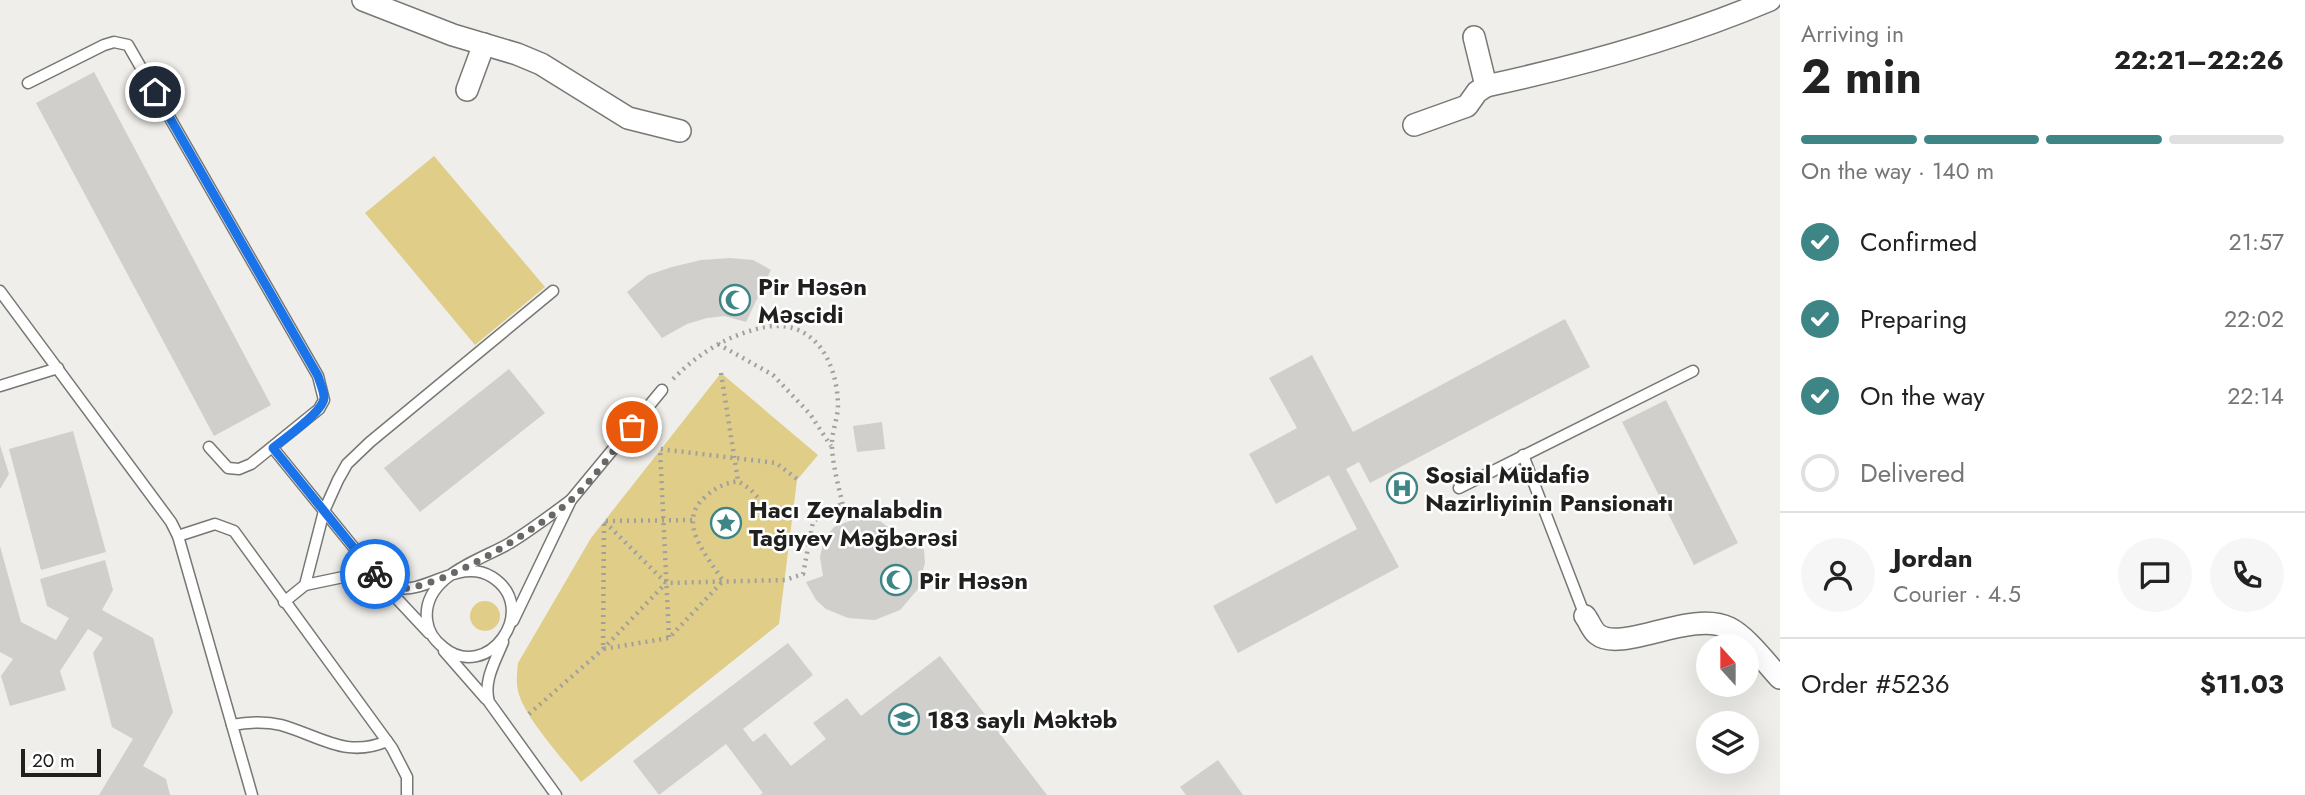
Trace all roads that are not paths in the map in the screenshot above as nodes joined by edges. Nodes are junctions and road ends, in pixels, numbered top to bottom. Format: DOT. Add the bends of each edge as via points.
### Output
graph roads {
  1 [pos="363,0"];
  2 [pos="1770,0"];
  3 [pos="1776,0"];
  4 [pos="1780,7"];
  5 [pos="1474,37"];
  6 [pos="484,44"];
  7 [pos="28,83"];
  8 [pos="1486,86"];
  9 [pos="467,90"];
  10 [pos="1414,125"];
  11 [pos="680,131"];
  12 [pos="0,291"];
  13 [pos="552,291"];
  14 [pos="58,368"];
  15 [pos="1693,372"];
  16 [pos="0,386"];
  17 [pos="662,390"];
  18 [pos="209,447"];
  19 [pos="273,448"];
  20 [pos="1524,455"];
  21 [pos="1459,488"];
  22 [pos="571,500"];
  23 [pos="324,511"];
  24 [pos="178,536"];
  25 [pos="372,570"];
  26 [pos="450,575"];
  27 [pos="306,585"];
  28 [pos="385,586"];
  29 [pos="284,602"];
  30 [pos="1585,616"];
  31 [pos="508,631"];
  32 [pos="434,639"];
  33 [pos="1780,678"];
  34 [pos="489,702"];
  35 [pos="232,725"];
  36 [pos="387,741"];
  37 [pos="252,795"];
  38 [pos="407,795"];
  39 [pos="556,795"];
  1 -- 6 [label="street"];
  2 -- 8 [label="street" via="1656,43"];
  3 -- 4 [label="street"];
  5 -- 8 [label="street"];
  6 -- 9 [label="street"];
  6 -- 11 [label="street" via="541,64 628,118"];
  7 -- 19 [label="lane" via="104,45 128,45 320,383 324,400 319,409"];
  8 -- 10 [label="street" via="1467,106"];
  12 -- 14 [label="lane"];
  13 -- 23 [label="lane" via="370,442 348,464"];
  14 -- 16 [label="lane"];
  14 -- 24 [label="lane" via="156,498"];
  15 -- 20 [label="lane"];
  17 -- 22 [label="lane"];
  18 -- 19 [label="lane" via="228,468 251,464"];
  19 -- 23 [label="lane"];
  20 -- 21 [label="lane"];
  20 -- 30 [label="lane"];
  22 -- 26 [label="lane" via="512,542"];
  22 -- 31 [label="lane"];
  23 -- 25 [label="lane"];
  23 -- 27 [label="lane"];
  24 -- 29 [label="lane" via="215,524 234,531"];
  24 -- 35 [label="lane"];
  25 -- 27 [label="lane"];
  25 -- 28 [label="lane"];
  26 -- 28 [label="lane" via="416,587"];
  26 -- 31 [label="lane" via="479,572 498,583 510,602"];
  26 -- 32 [label="lane" via="429,596 426,611"];
  27 -- 29 [label="lane"];
  28 -- 32 [label="lane"];
  29 -- 36 [label="lane"];
  30 -- 33 [label="street" via="1596,634 1608,639 1690,623 1729,628"];
  31 -- 32 [label="lane" via="488,652 473,656 445,649"];
  31 -- 34 [label="lane" via="488,678"];
  32 -- 34 [label="lane"];
  34 -- 39 [label="lane"];
  35 -- 36 [label="lane" via="255,721 280,725 347,748"];
  35 -- 37 [label="lane"];
  36 -- 38 [label="lane" via="408,777"];
}
